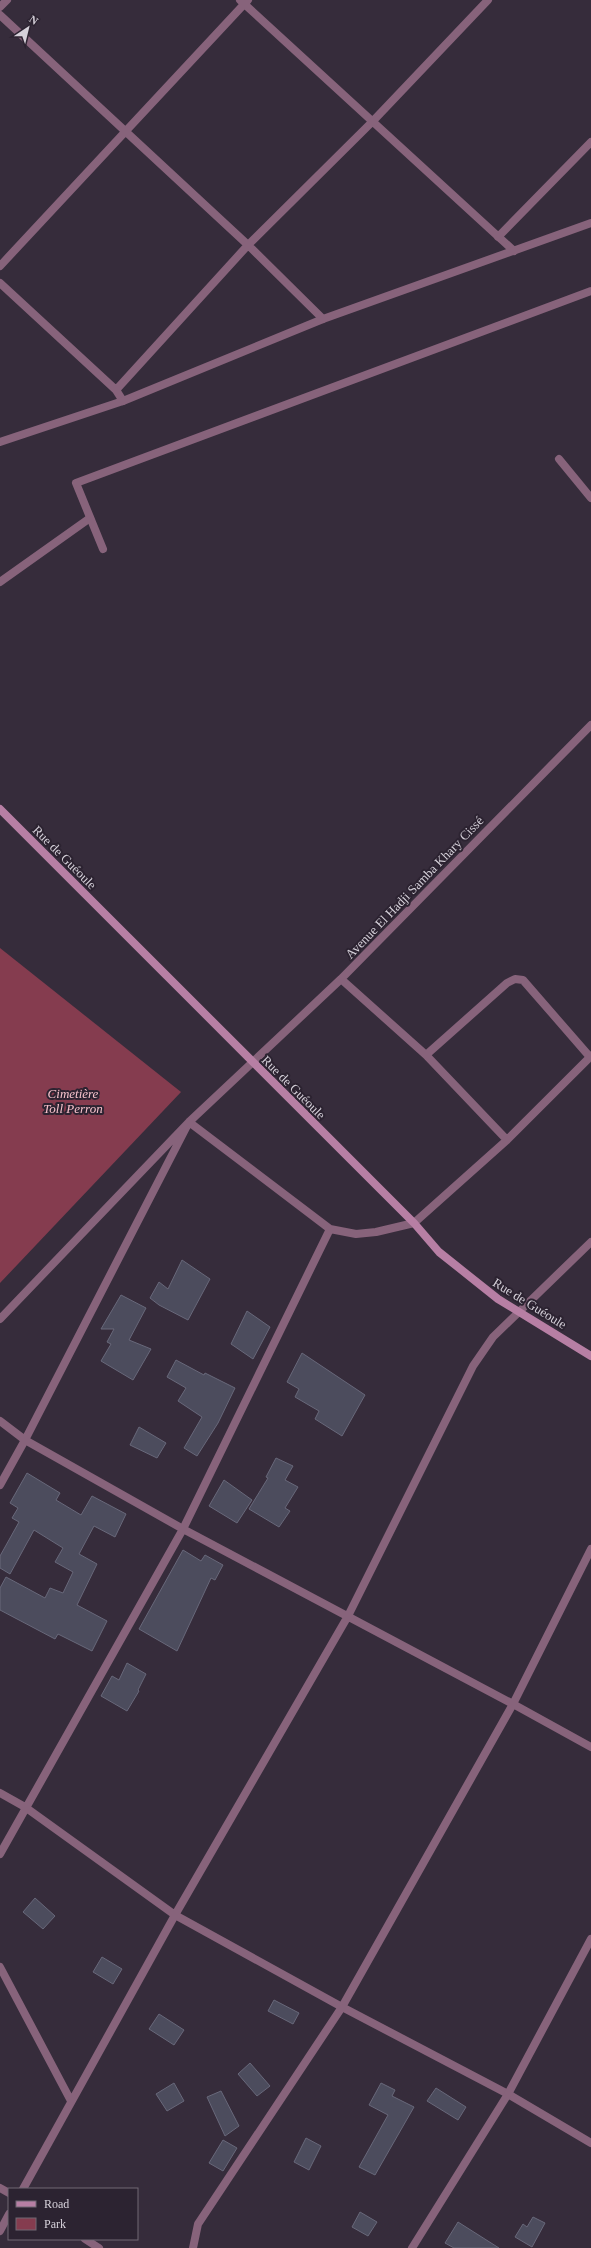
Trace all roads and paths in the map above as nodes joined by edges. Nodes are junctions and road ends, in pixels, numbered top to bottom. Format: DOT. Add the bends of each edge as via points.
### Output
graph roads {
  1 [pos="7,0"];
  2 [pos="488,0"];
  3 [pos="244,1"];
  4 [pos="0,7"];
  5 [pos="0,15"];
  6 [pos="373,121"];
  7 [pos="125,131"];
  8 [pos="591,142"];
  9 [pos="591,223"];
  10 [pos="498,237"];
  11 [pos="248,245"];
  12 [pos="514,251"];
  13 [pos="0,266"];
  14 [pos="0,283"];
  15 [pos="591,291"];
  16 [pos="323,319"];
  17 [pos="116,390"];
  18 [pos="123,401"];
  19 [pos="0,442"];
  20 [pos="559,459"];
  21 [pos="591,498"];
  22 [pos="90,518"];
  23 [pos="103,549"];
  24 [pos="0,582"];
  25 [pos="591,725"];
  26 [pos="0,809"];
  27 [pos="341,979"];
  28 [pos="426,1056"];
  29 [pos="591,1056"];
  30 [pos="254,1064"];
  31 [pos="189,1122"];
  32 [pos="507,1140"];
  33 [pos="414,1223"];
  34 [pos="330,1230"];
  35 [pos="591,1242"];
  36 [pos="520,1311"];
  37 [pos="0,1319"];
  38 [pos="591,1356"];
  39 [pos="0,1421"];
  40 [pos="25,1440"];
  41 [pos="0,1485"];
  42 [pos="183,1529"];
  43 [pos="591,1549"];
  44 [pos="348,1616"];
  45 [pos="513,1704"];
  46 [pos="591,1747"];
  47 [pos="0,1793"];
  48 [pos="25,1807"];
  49 [pos="0,1854"];
  50 [pos="175,1915"];
  51 [pos="591,1938"];
  52 [pos="0,1967"];
  53 [pos="342,2007"];
  54 [pos="508,2094"];
  55 [pos="72,2101"];
  56 [pos="591,2143"];
  57 [pos="24,2188"];
  58 [pos="8,2216"];
  59 [pos="0,2231"];
  60 [pos="87,2240"];
  61 [pos="99,2248"];
  62 [pos="193,2248"];
  63 [pos="412,2248"];
  1 -- 4 [label="street"];
  2 -- 6 [label="street"];
  3 -- 6 [label="street"];
  3 -- 7 [label="street"];
  5 -- 7 [label="street"];
  6 -- 10 [label="street"];
  6 -- 11 [label="street"];
  7 -- 11 [label="street"];
  7 -- 13 [label="street"];
  8 -- 10 [label="street"];
  9 -- 12 [label="street"];
  10 -- 12 [label="street"];
  11 -- 16 [label="street"];
  11 -- 17 [label="street"];
  12 -- 16 [label="street"];
  14 -- 17 [label="street"];
  15 -- 22 [label="street" via="76,484"];
  16 -- 18 [label="street"];
  17 -- 18 [label="street"];
  18 -- 19 [label="street"];
  20 -- 21 [label="street"];
  22 -- 23 [label="street"];
  22 -- 24 [label="street"];
  25 -- 27 [label="street, Avenue El Hadji Samba Khary Cissé"];
  26 -- 30 [label="main road, Rue de Guéoule"];
  27 -- 28 [label="street"];
  27 -- 30 [label="street, Avenue El Hadji Samba Khary Cissé"];
  28 -- 29 [label="street" via="515,979 523,980"];
  28 -- 32 [label="street"];
  29 -- 32 [label="street"];
  30 -- 31 [label="street, Avenue El Hadji Samba Khary Cissé"];
  30 -- 33 [label="main road, Rue de Guéoule"];
  31 -- 34 [label="street"];
  31 -- 37 [label="street, Avenue El Hadji Samba Khary Cissé"];
  31 -- 40 [label="street"];
  32 -- 33 [label="street"];
  33 -- 34 [label="street" via="356,1234"];
  33 -- 36 [label="main road, Rue de Guéoule" via="439,1252 498,1299"];
  34 -- 42 [label="street"];
  35 -- 36 [label="street"];
  36 -- 38 [label="main road, Rue de Guéoule"];
  36 -- 44 [label="street" via="493,1337 473,1366"];
  39 -- 40 [label="street"];
  40 -- 41 [label="street"];
  40 -- 42 [label="street"];
  42 -- 44 [label="street"];
  42 -- 48 [label="street"];
  43 -- 45 [label="street"];
  44 -- 45 [label="street"];
  44 -- 50 [label="street"];
  45 -- 46 [label="street"];
  45 -- 53 [label="street"];
  47 -- 48 [label="street"];
  48 -- 49 [label="street"];
  48 -- 50 [label="street"];
  50 -- 53 [label="street"];
  50 -- 55 [label="street"];
  51 -- 54 [label="street"];
  52 -- 55 [label="street"];
  53 -- 54 [label="street"];
  53 -- 62 [label="street" via="198,2224"];
  54 -- 56 [label="street"];
  54 -- 63 [label="street"];
  55 -- 57 [label="street"];
  58 -- 59 [label="street"];
  60 -- 61 [label="street"];
}
